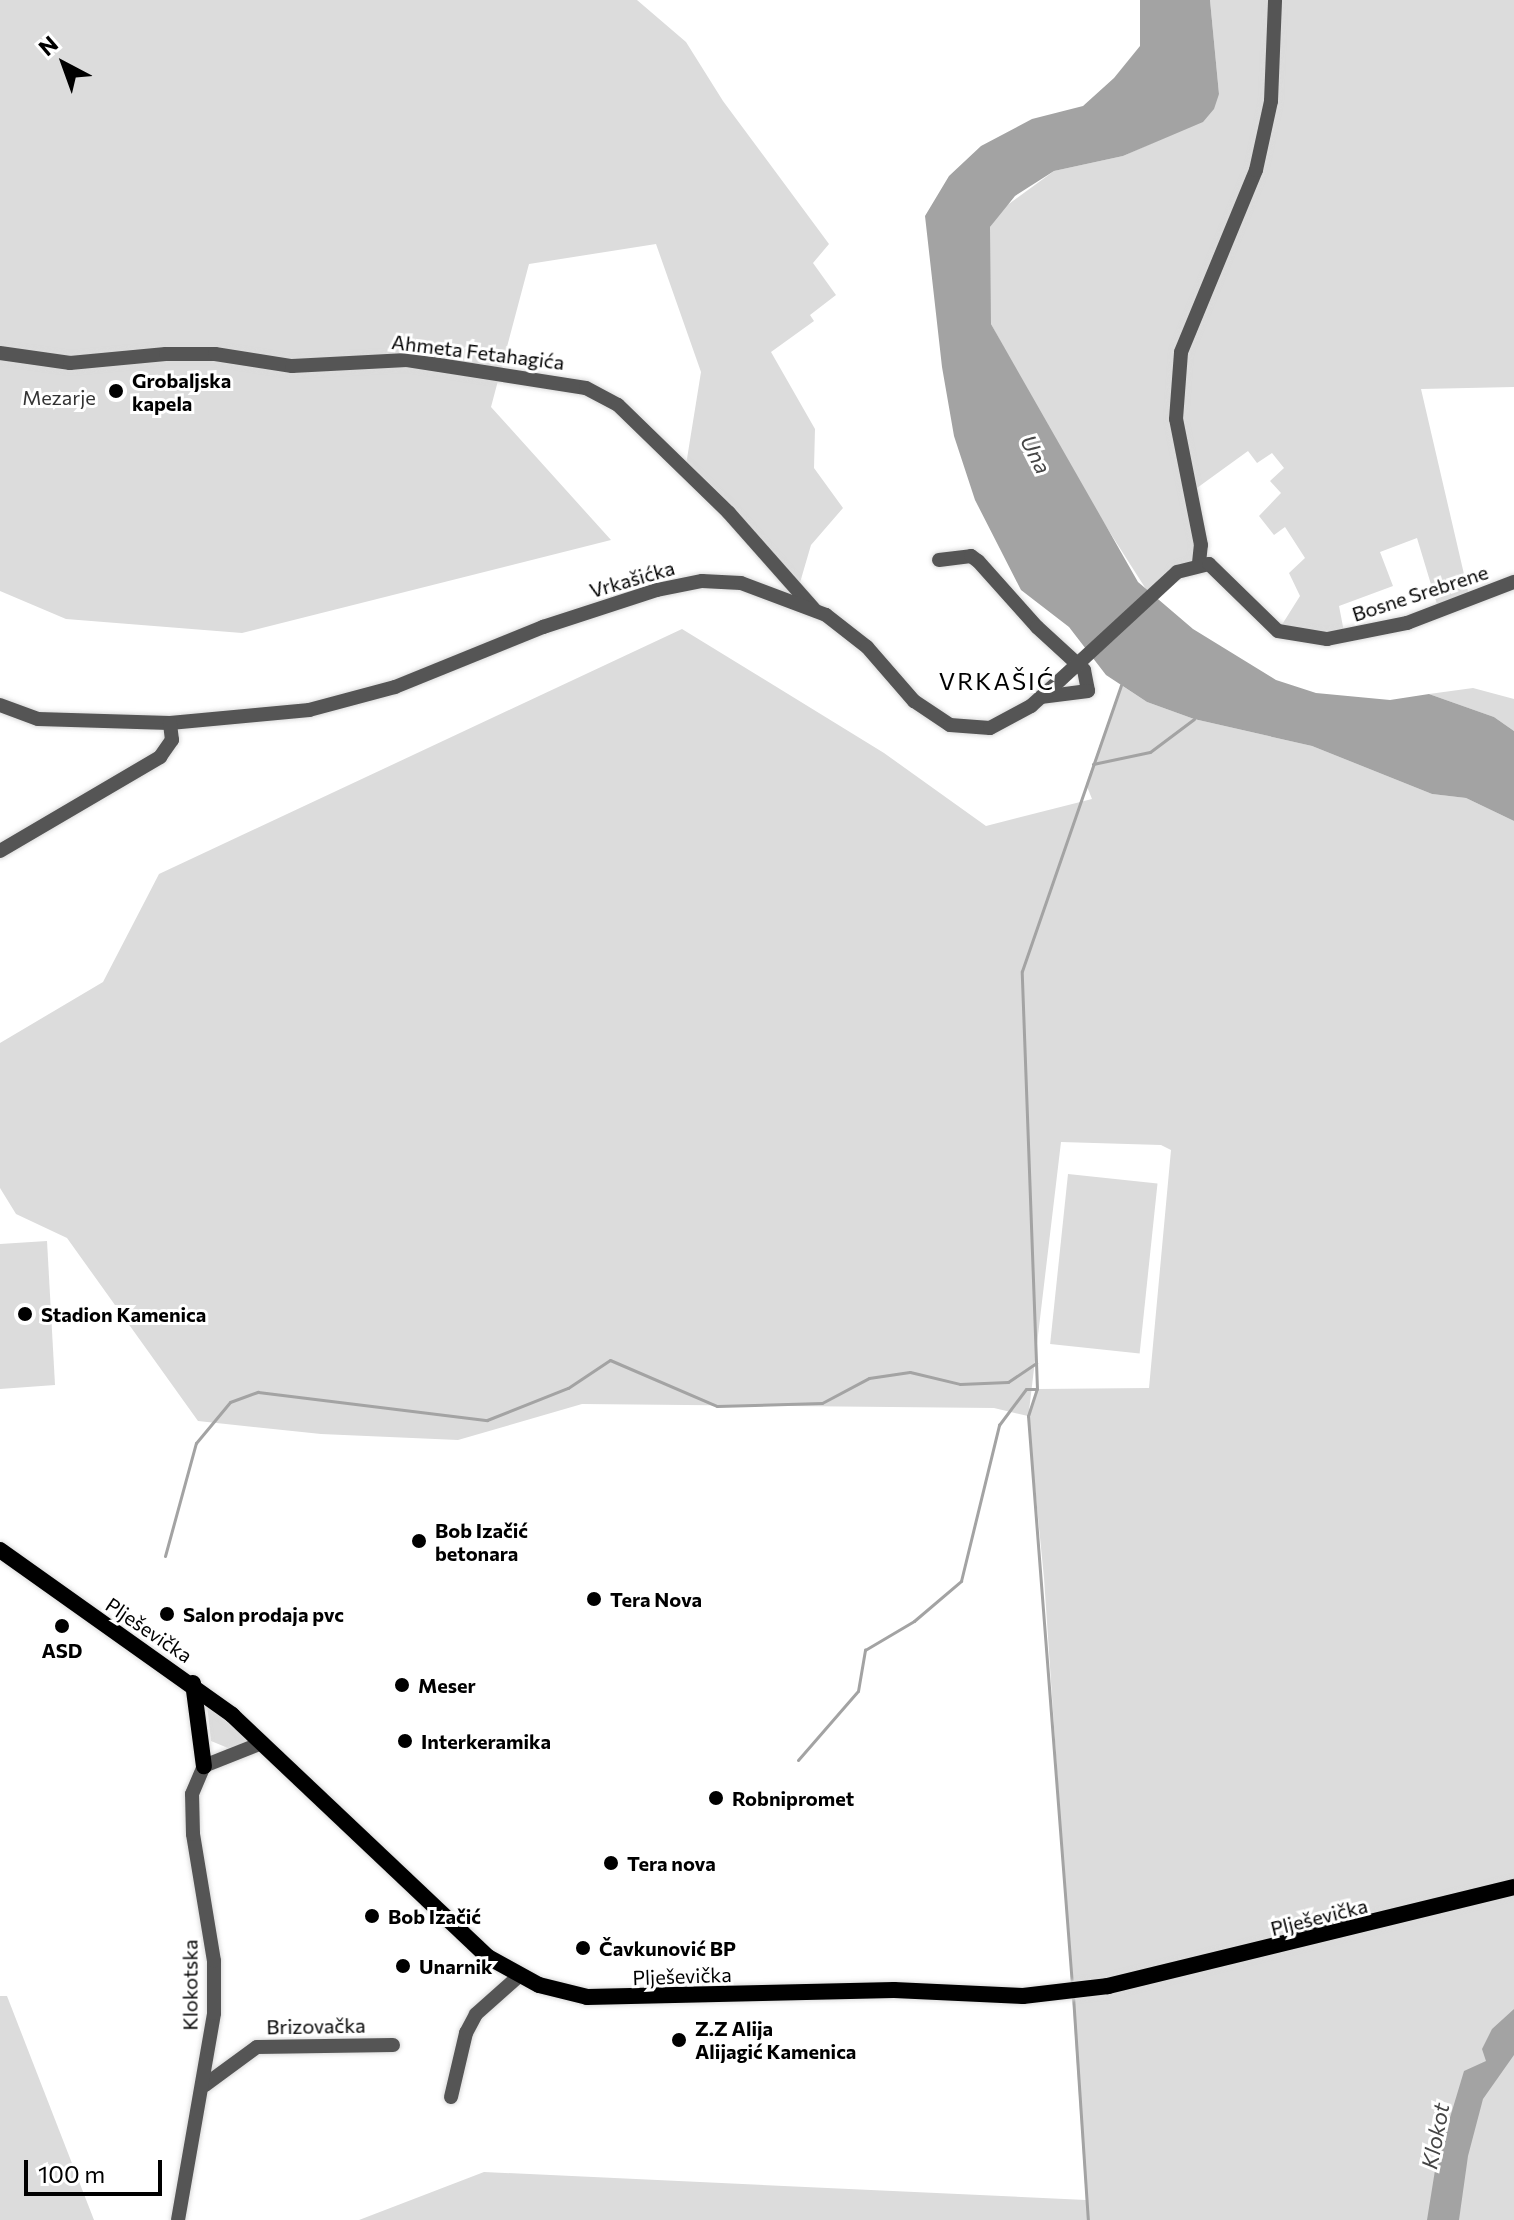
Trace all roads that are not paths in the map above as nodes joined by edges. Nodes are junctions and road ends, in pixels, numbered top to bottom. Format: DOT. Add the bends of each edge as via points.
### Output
graph roads {
  1 [pos="1275,0"];
  2 [pos="0,353"];
  3 [pos="939,560"];
  4 [pos="1199,563"];
  5 [pos="1514,582"];
  6 [pos="814,610"];
  7 [pos="1042,697"];
  8 [pos="0,705"];
  9 [pos="170,723"];
  10 [pos="0,851"];
  11 [pos="0,1550"];
  12 [pos="193,1683"];
  13 [pos="262,1743"];
  14 [pos="204,1766"];
  15 [pos="1512,1887"];
  16 [pos="519,1976"];
  17 [pos="393,2045"];
  18 [pos="205,2085"];
  19 [pos="451,2097"];
  20 [pos="178,2220"];
  1 -- 4 [label="street" via="1271,101 1256,170 1181,352 1176,419 1201,545"];
  2 -- 6 [label="street, Ahmeta Fetahagića" via="70,363 166,354 215,354 292,366 407,360 573,384 618,405 750,534"];
  3 -- 7 [label="street" via="971,556 978,561 1084,670 1088,691"];
  4 -- 5 [label="street, Bosne Srebrene" via="1226,576 1278,631 1302,638 1354,637"];
  4 -- 7 [label="street, Vrkašićka, bridge" via="1177,572"];
  6 -- 7 [label="street, Vrkašićka" via="847,628 914,701 950,725 990,728"];
  6 -- 9 [label="street, Vrkašićka" via="741,583 702,581 543,627 366,697 309,710"];
  8 -- 9 [label="street, Vrkašićka" via="38,719"];
  9 -- 10 [label="street" via="172,740 160,757"];
  11 -- 12 [label="main road, Plješevička"];
  12 -- 13 [label="main road, Plješevička"];
  12 -- 14 [label="main road"];
  13 -- 14 [label="street"];
  13 -- 16 [label="main road, Plješevička" via="468,1940"];
  14 -- 18 [label="street, Klokotska" via="191,1808 214,1961"];
  15 -- 16 [label="main road, Plješevička" via="1108,1986 1023,1996 894,1990 587,1997"];
  16 -- 19 [label="street" via="476,2014 466,2033"];
  17 -- 18 [label="street, Brizovačka" via="257,2047"];
  18 -- 20 [label="street, Klokotska"];
}
